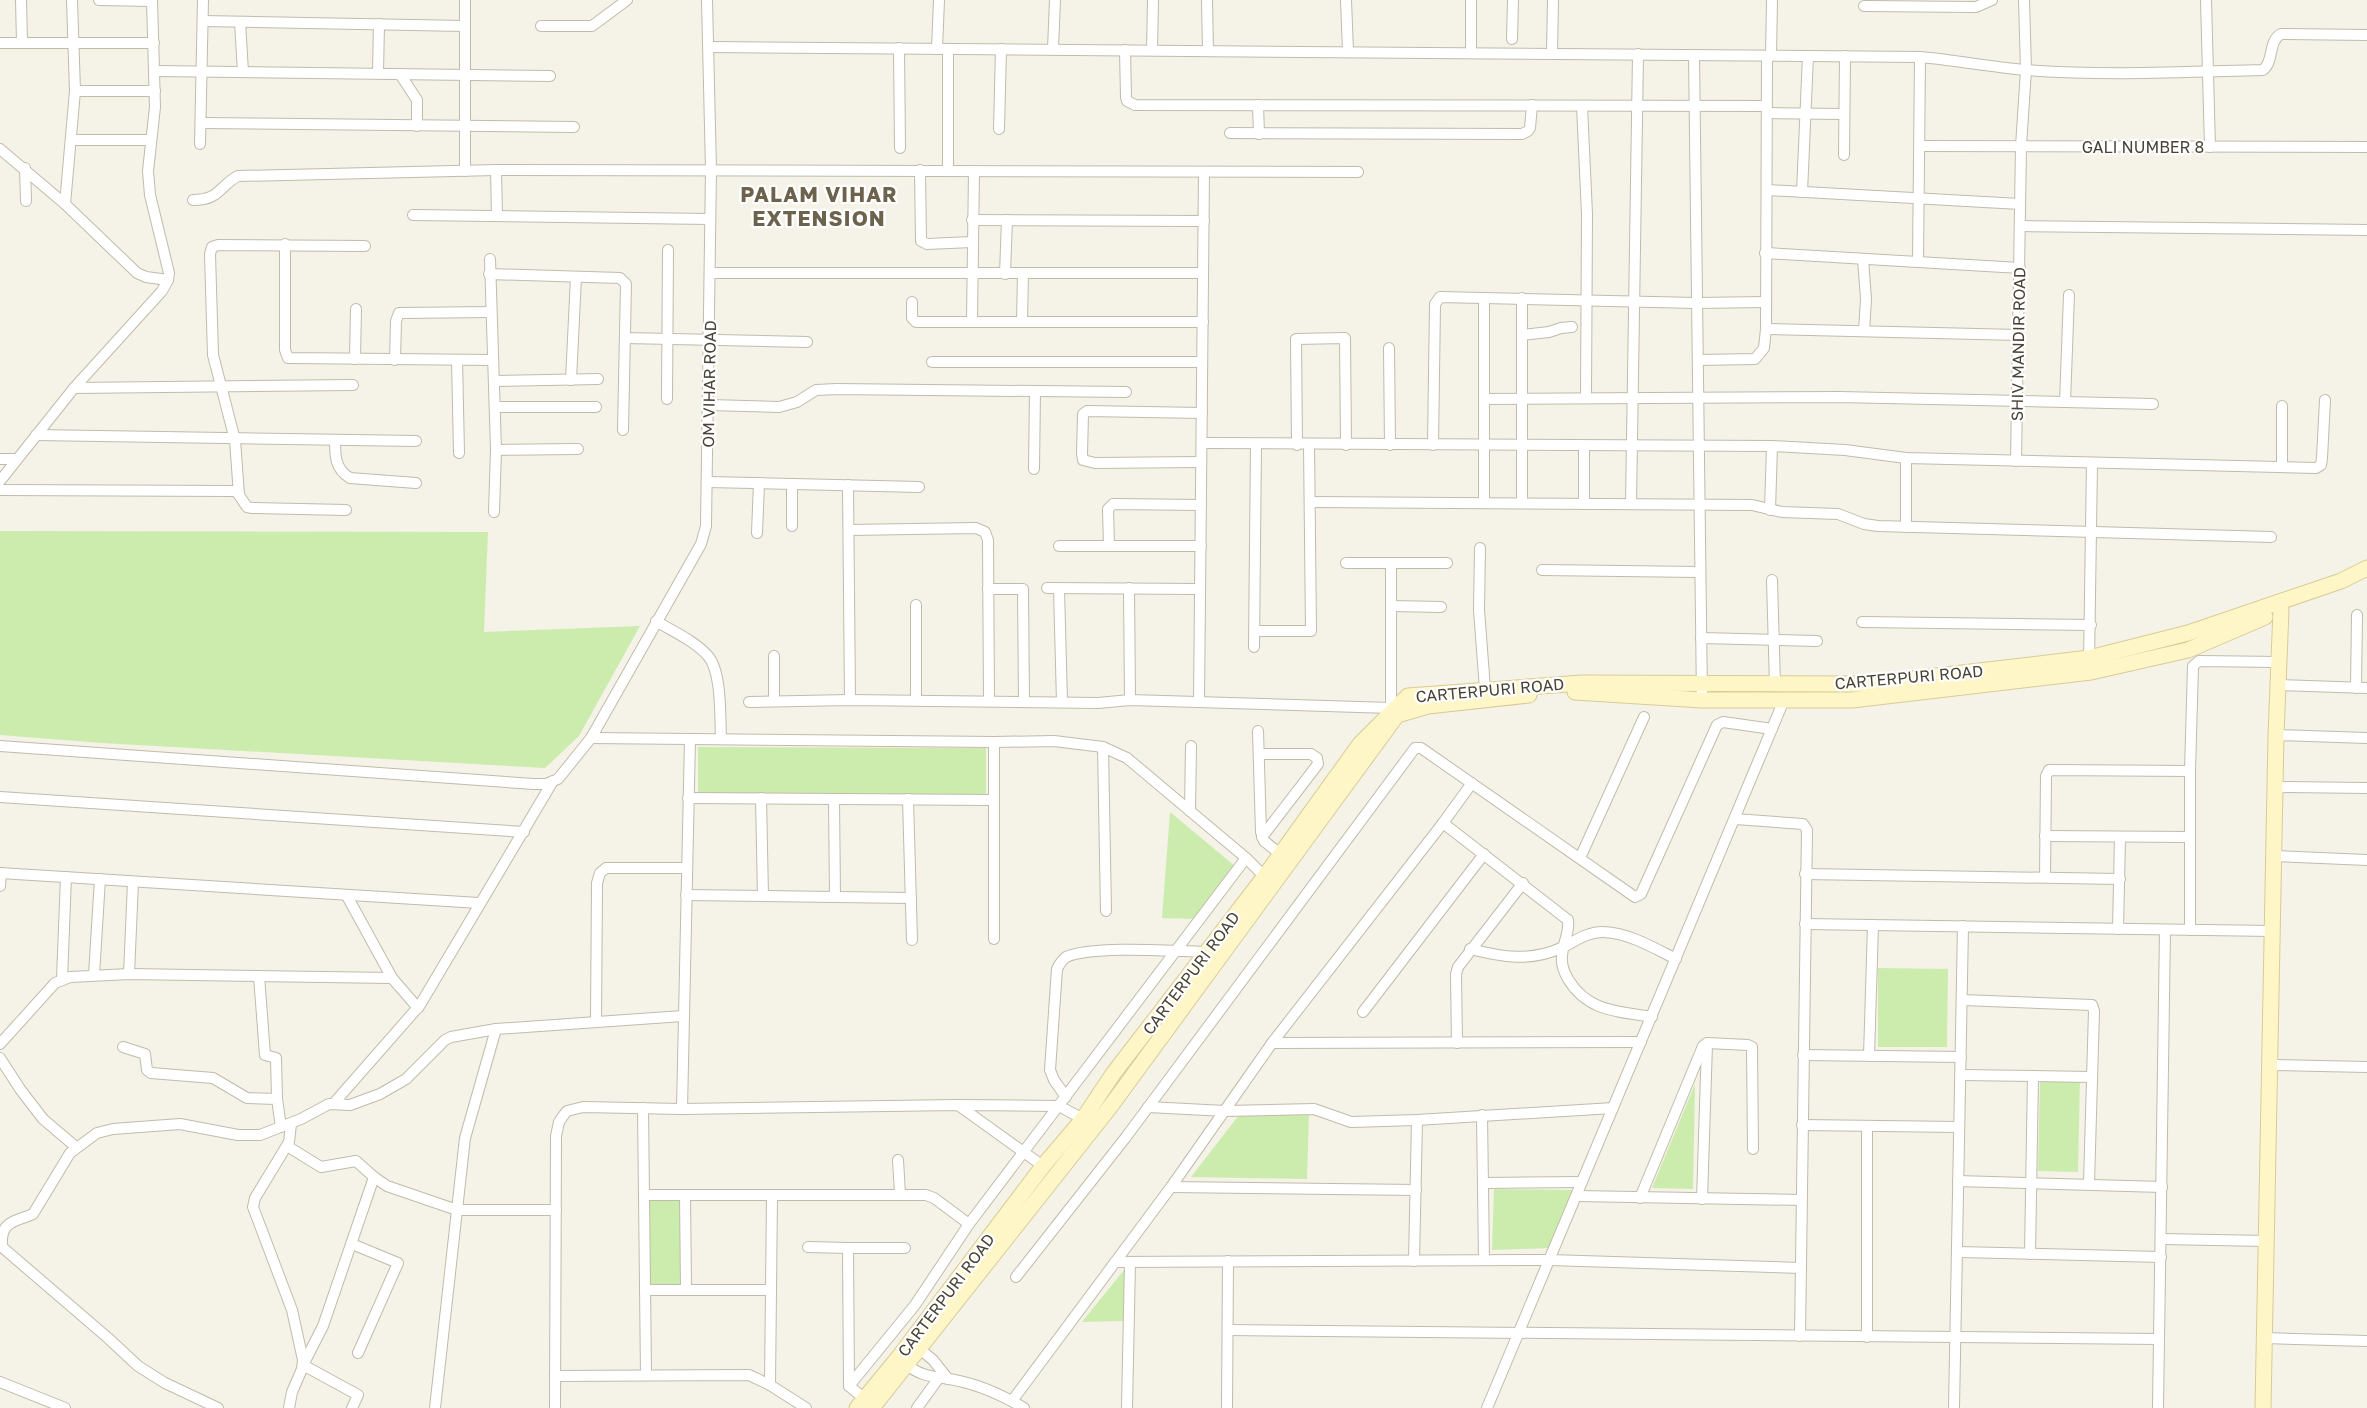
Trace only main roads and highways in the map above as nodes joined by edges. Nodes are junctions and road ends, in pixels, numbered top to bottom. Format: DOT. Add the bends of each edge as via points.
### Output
graph roads {
  1 [pos="2367,568"];
  2 [pos="2367,577"];
  3 [pos="2281,610"];
  4 [pos="2185,634"];
  5 [pos="2191,648"];
  6 [pos="2090,665"];
  7 [pos="1489,695"];
  8 [pos="1269,880"];
  9 [pos="915,1345"];
  10 [pos="865,1405"];
  11 [pos="2263,1408"];
  1 -- 4 [label="main road, CARTERPURI ROAD" via="2324,587"];
  2 -- 3 [label="main road, CARTERPURI ROAD"];
  3 -- 5 [label="main road, CARTERPURI ROAD"];
  3 -- 11 [label="main road"];
  4 -- 5 [label="main road"];
  4 -- 6 [label="main road, CARTERPURI ROAD"];
  5 -- 6 [label="main road, CARTERPURI ROAD"];
  6 -- 7 [label="main road, CARTERPURI ROAD" via="1868,684 1582,682"];
  6 -- 7 [label="main road, CARTERPURI ROAD" via="1852,700 1702,700 1558,691"];
  7 -- 8 [label="main road, CARTERPURI ROAD" via="1394,711"];
  8 -- 9 [label="main road, CARTERPURI ROAD" via="1057,1176"];
  8 -- 9 [label="main road, CARTERPURI ROAD" via="1206,952 1083,1119 1043,1166"];
  9 -- 10 [label="main road, CARTERPURI ROAD"];
}
